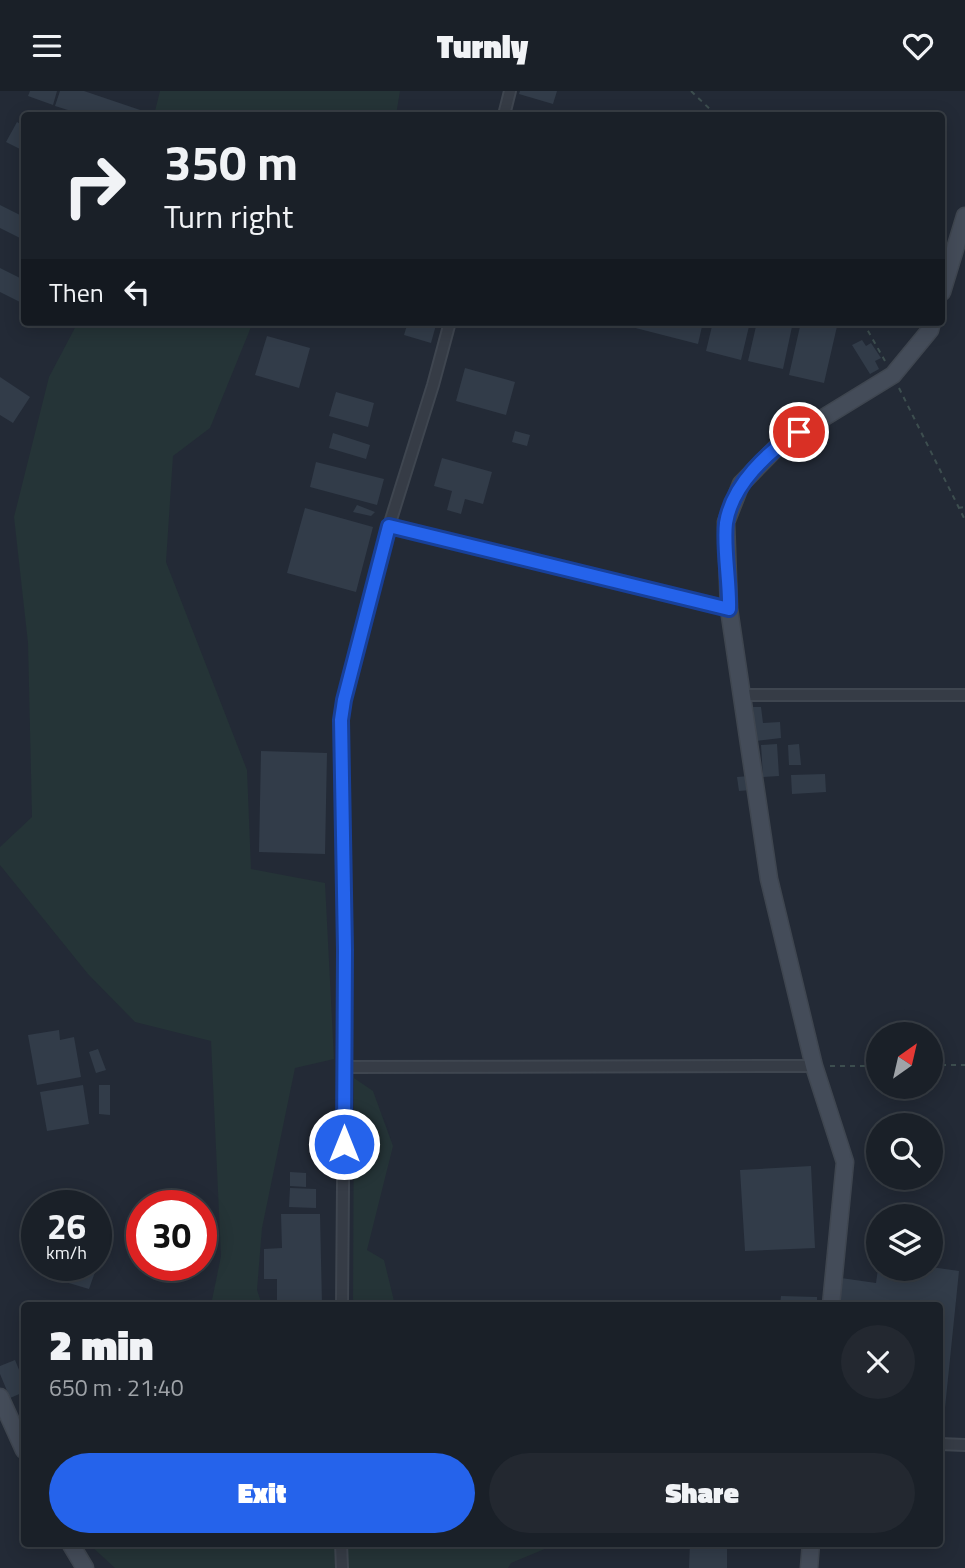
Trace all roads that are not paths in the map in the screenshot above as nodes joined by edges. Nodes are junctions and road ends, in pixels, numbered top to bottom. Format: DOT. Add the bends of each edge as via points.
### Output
graph roads {
  1 [pos="510,91"];
  2 [pos="505,112"];
  3 [pos="965,216"];
  4 [pos="945,282"];
  5 [pos="449,326"];
  6 [pos="931,326"];
  7 [pos="389,526"];
  8 [pos="729,609"];
  9 [pos="743,695"];
  10 [pos="965,695"];
  11 [pos="814,1066"];
  12 [pos="344,1067"];
  13 [pos="342,1302"];
  14 [pos="831,1302"];
  15 [pos="0,1397"];
  16 [pos="21,1443"];
  17 [pos="943,1444"];
  18 [pos="965,1445"];
  19 [pos="72,1547"];
  20 [pos="341,1547"];
  21 [pos="811,1547"];
  22 [pos="85,1568"];
  23 [pos="342,1568"];
  24 [pos="809,1568"];
  1 -- 2 [label="street"];
  3 -- 4 [label="street"];
  5 -- 7 [label="street"];
  6 -- 8 [label="street" via="893,375 779,445 741,484 726,522"];
  7 -- 8 [label="street"];
  7 -- 12 [label="street" via="341,720"];
  8 -- 9 [label="street"];
  9 -- 10 [label="street"];
  9 -- 11 [label="street" via="769,879"];
  11 -- 12 [label="street"];
  11 -- 14 [label="street" via="845,1162"];
  12 -- 13 [label="street"];
  15 -- 16 [label="street"];
  17 -- 18 [label="street"];
  19 -- 22 [label="street"];
  20 -- 23 [label="street"];
  21 -- 24 [label="street"];
}
